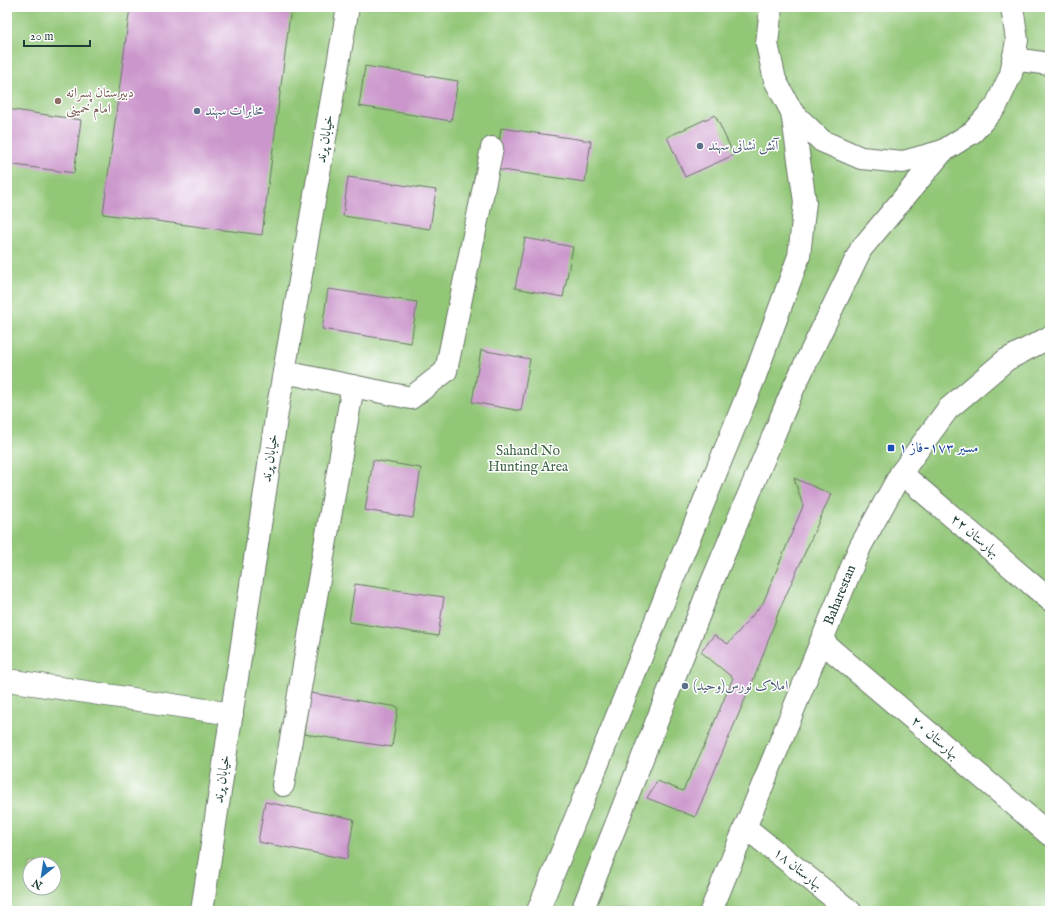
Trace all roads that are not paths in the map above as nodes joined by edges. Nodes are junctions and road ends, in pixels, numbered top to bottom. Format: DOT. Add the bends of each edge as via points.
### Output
graph roads {
  1 [pos="348,7"];
  2 [pos="767,7"];
  3 [pos="1012,7"];
  4 [pos="1013,59"];
  5 [pos="1050,64"];
  6 [pos="792,112"];
  7 [pos="492,148"];
  8 [pos="943,151"];
  9 [pos="1047,343"];
  10 [pos="284,372"];
  11 [pos="354,386"];
  12 [pos="901,473"];
  13 [pos="1050,600"];
  14 [pos="821,641"];
  15 [pos="7,680"];
  16 [pos="232,714"];
  17 [pos="283,785"];
  18 [pos="746,827"];
  19 [pos="1050,835"];
  20 [pos="202,911"];
  21 [pos="538,911"];
  22 [pos="582,911"];
  23 [pos="712,911"];
  24 [pos="850,911"];
  1 -- 10 [label="street, خیابان پرند"];
  2 -- 6 [label="street" via="767,44 773,73"];
  3 -- 4 [label="street" via="1017,40"];
  4 -- 5 [label="street"];
  4 -- 8 [label="street" via="1011,74 996,106 973,132"];
  6 -- 8 [label="street" via="822,141 861,158 903,162"];
  6 -- 21 [label="street" via="805,202 799,256 755,376"];
  7 -- 11 [label="street" via="446,371 411,398"];
  8 -- 22 [label="street" via="861,249 794,389 704,601"];
  9 -- 12 [label="street, Baharestan" via="1006,360 948,408"];
  10 -- 11 [label="street"];
  10 -- 16 [label="street, خیابان پرند"];
  11 -- 17 [label="street"];
  12 -- 13 [label="street, بهارستان ۲۲"];
  12 -- 14 [label="street, Baharestan" via="860,547"];
  14 -- 18 [label="street, Baharestan"];
  14 -- 19 [label="street, بهارستان ۲۰"];
  15 -- 16 [label="street"];
  16 -- 20 [label="street, خیابان پرند"];
  18 -- 23 [label="street, Baharestan"];
  18 -- 24 [label="street, بهارستان ۱۸"];
}
